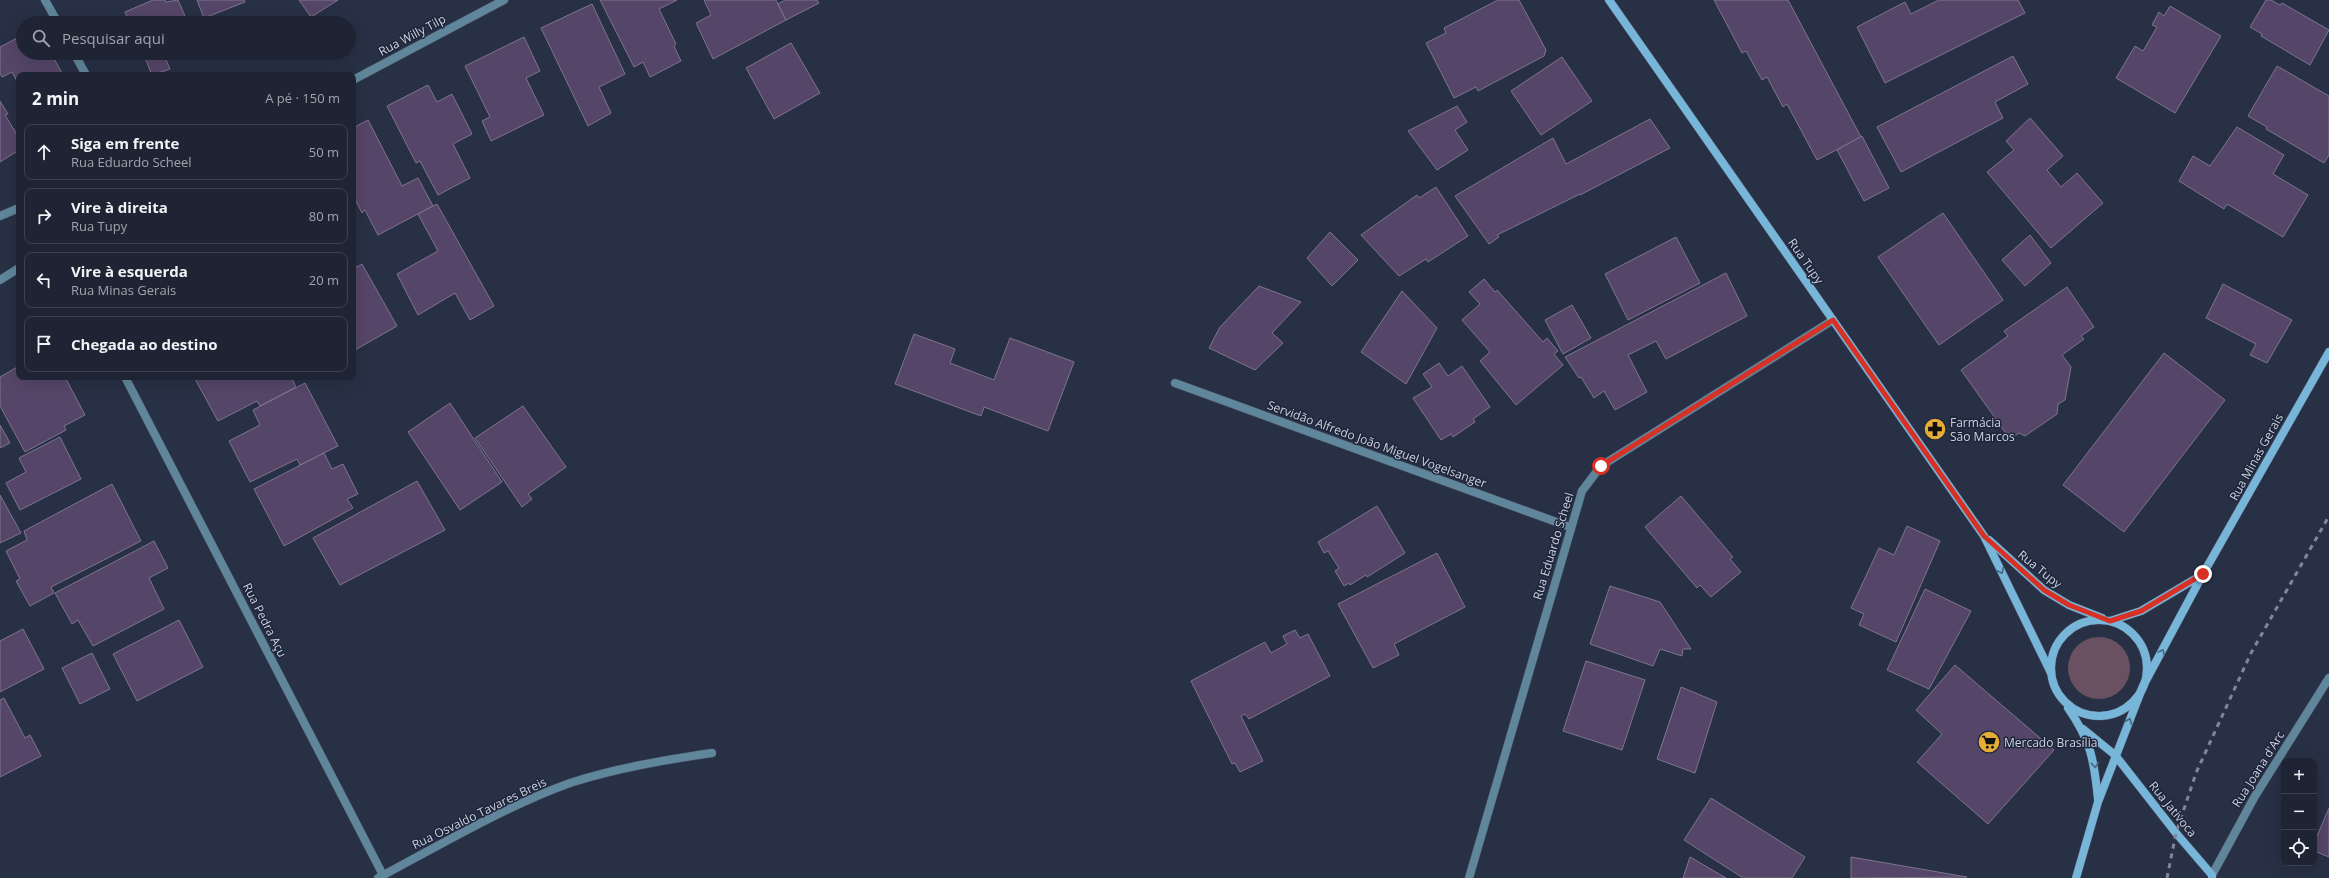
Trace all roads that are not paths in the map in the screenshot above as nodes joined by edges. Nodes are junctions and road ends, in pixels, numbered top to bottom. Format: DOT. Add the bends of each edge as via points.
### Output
graph roads {
  1 [pos="45,0"];
  2 [pos="504,0"];
  3 [pos="1609,0"];
  4 [pos="54,16"];
  5 [pos="78,60"];
  6 [pos="84,72"];
  7 [pos="356,78"];
  8 [pos="16,209"];
  9 [pos="0,216"];
  10 [pos="16,270"];
  11 [pos="0,280"];
  12 [pos="1833,320"];
  13 [pos="2329,352"];
  14 [pos="127,380"];
  15 [pos="1175,383"];
  16 [pos="1570,527"];
  17 [pos="1984,536"];
  18 [pos="2203,574"];
  19 [pos="2110,621"];
  20 [pos="2051,673"];
  21 [pos="2329,678"];
  22 [pos="2143,686"];
  23 [pos="2064,701"];
  24 [pos="2083,729"];
  25 [pos="712,753"];
  26 [pos="2115,755"];
  27 [pos="2098,802"];
  28 [pos="380,876"];
  29 [pos="2212,877"];
  30 [pos="1469,878"];
  31 [pos="2076,878"];
  1 -- 4 [label="street"];
  2 -- 7 [label="street, Rua Willy Tilp"];
  3 -- 12 [label="main road, Rua Tupy"];
  5 -- 6 [label="street"];
  8 -- 9 [label="street"];
  10 -- 11 [label="street"];
  12 -- 16 [label="street, Rua Eduardo Scheel" via="1601,466 1582,491"];
  12 -- 17 [label="main road, Rua Tupy"];
  13 -- 18 [label="main road, Rua Minas Gerais"];
  14 -- 28 [label="street, Rua Pedra Açu"];
  15 -- 16 [label="street, Servidão Alfredo João Miguel Vogelsanger"];
  16 -- 30 [label="street, Rua Eduardo Scheel"];
  17 -- 19 [label="main road, Rua Tupy" via="2044,590 2069,605"];
  17 -- 20 [label="main road, Rua Tupy, one-way"];
  18 -- 19 [label="main road, Rua Minas Gerais" via="2141,611"];
  22 -- 18 [label="main road, Rua Minas Gerais, one-way"];
  19 -- 20 [label="main road" via="2094,620 2079,624 2067,632 2057,643"];
  19 -- 22 [label="main road" via="2125,627 2137,638 2145,653 2146,670"];
  20 -- 23 [label="main road" via="2055,688"];
  21 -- 29 [label="street, Rua Joana d'Arc" via="2251,802"];
  22 -- 23 [label="main road" via="2135,699 2123,709 2108,715 2092,715 2077,711"];
  26 -- 22 [label="main road, Rua Minas Gerais, one-way"];
  23 -- 24 [label="main road, Rua Minas Gerais"];
  24 -- 26 [label="main road, Rua Jativoca"];
  24 -- 27 [label="main road, Rua Minas Gerais, one-way" via="2094,759"];
  25 -- 28 [label="street, Rua Osvaldo Tavares Breis" via="661,761 571,783 531,799"];
  26 -- 27 [label="main road, Rua Minas Gerais"];
  26 -- 29 [label="main road, Rua Jativoca"];
  27 -- 31 [label="main road, Rua Minas Gerais"];
}
